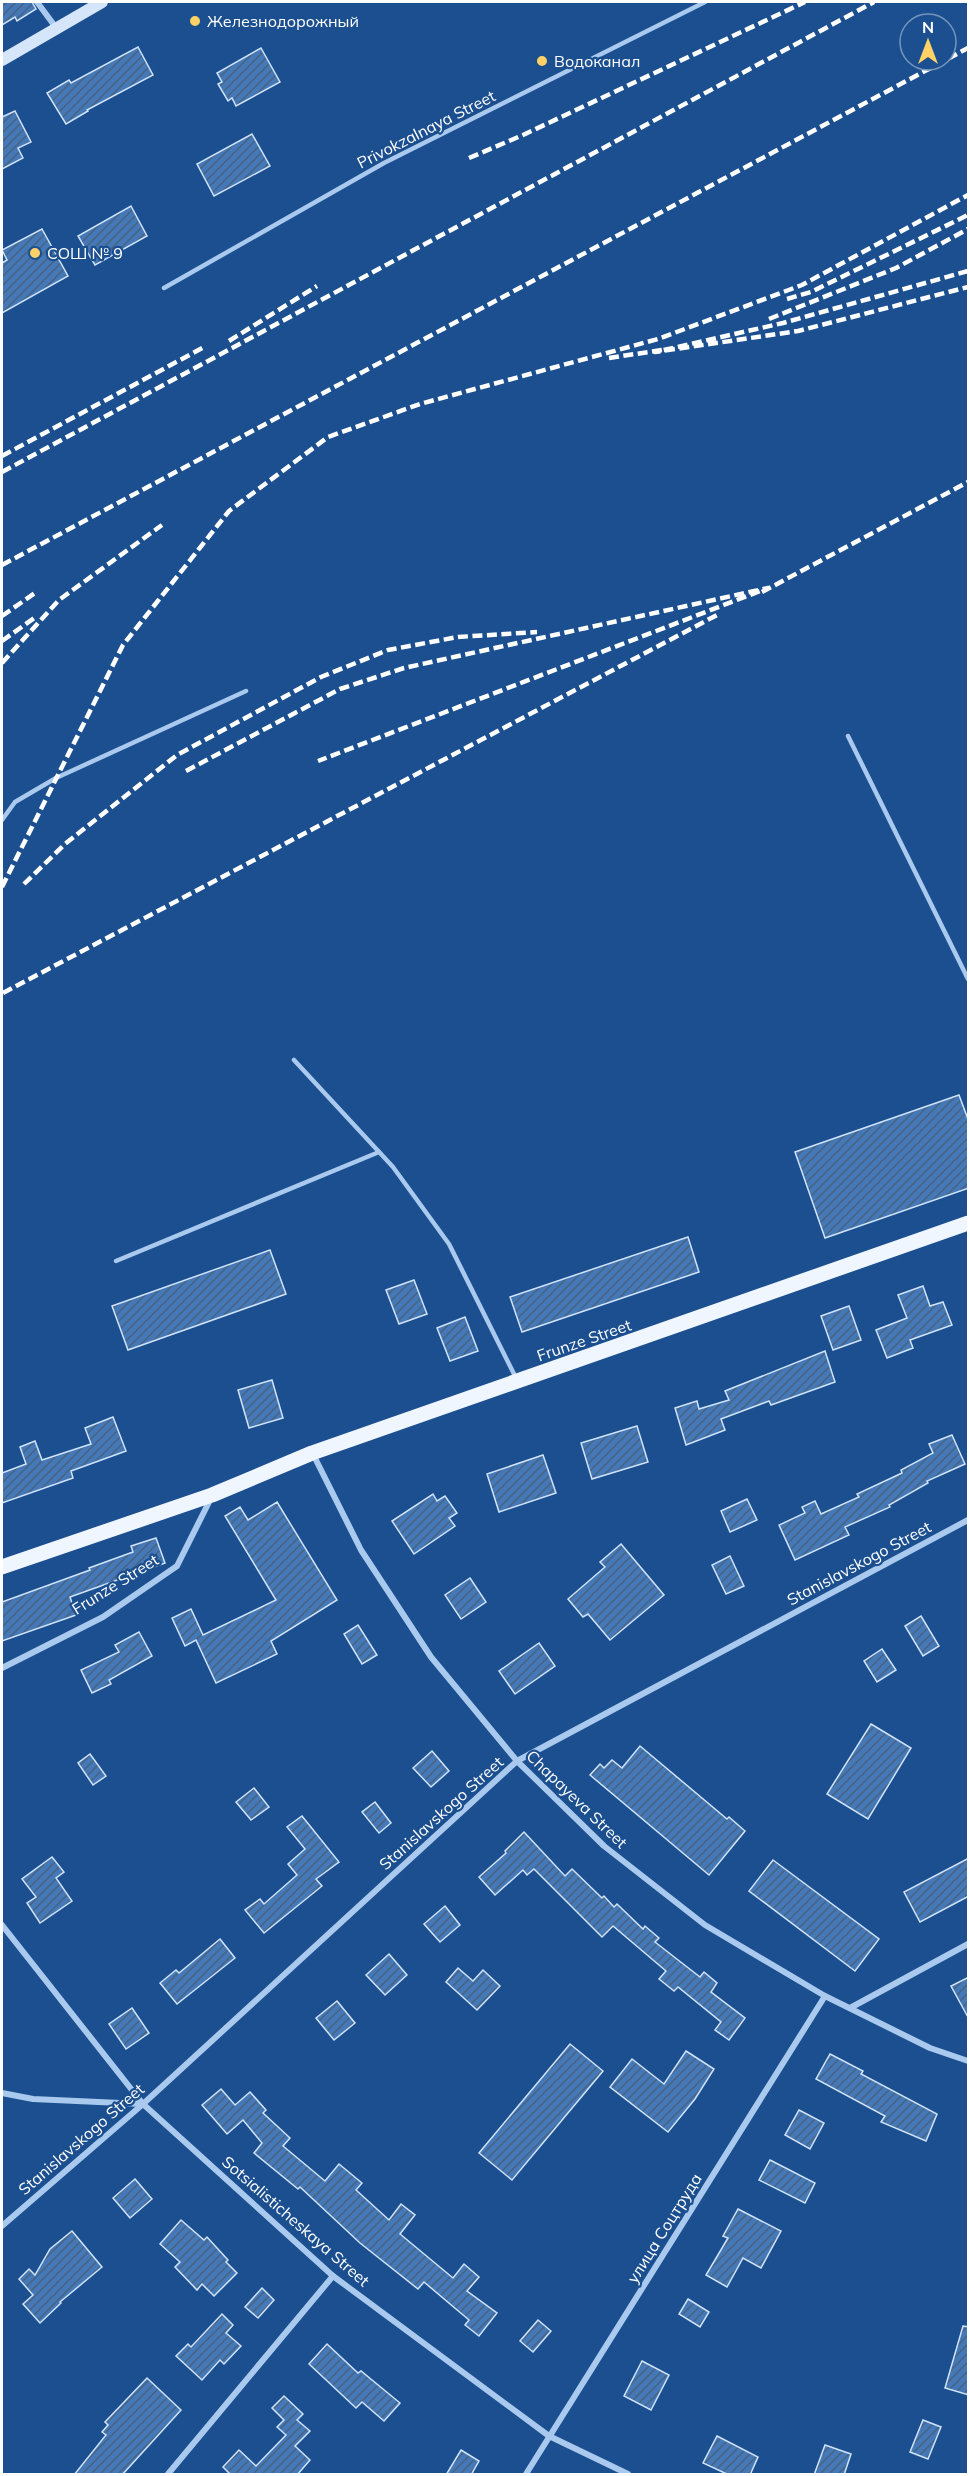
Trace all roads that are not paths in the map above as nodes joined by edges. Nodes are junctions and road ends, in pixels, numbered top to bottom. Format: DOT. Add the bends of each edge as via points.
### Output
graph roads {
  1 [pos="37,2"];
  2 [pos="102,2"];
  3 [pos="705,2"];
  4 [pos="57,29"];
  5 [pos="2,60"];
  6 [pos="164,288"];
  7 [pos="246,691"];
  8 [pos="848,736"];
  9 [pos="2,820"];
  10 [pos="969,979"];
  11 [pos="294,1060"];
  12 [pos="379,1152"];
  13 [pos="969,1223"];
  14 [pos="116,1262"];
  15 [pos="518,1382"];
  16 [pos="312,1453"];
  17 [pos="212,1495"];
  18 [pos="969,1520"];
  19 [pos="2,1567"];
  20 [pos="2,1668"];
  21 [pos="517,1761"];
  22 [pos="2,1925"];
  23 [pos="969,1944"];
  24 [pos="825,1996"];
  25 [pos="850,2008"];
  26 [pos="969,2061"];
  27 [pos="2,2093"];
  28 [pos="142,2104"];
  29 [pos="2,2226"];
  30 [pos="333,2276"];
  31 [pos="549,2436"];
  32 [pos="168,2475"];
  33 [pos="526,2475"];
  34 [pos="628,2475"];
  1 -- 4 [label="street"];
  2 -- 4 [label="main road"];
  3 -- 6 [label="lane, Privokzalnaya Street" via="384,163"];
  4 -- 5 [label="main road"];
  7 -- 9 [label="lane" via="56,778 15,802"];
  8 -- 10 [label="lane"];
  11 -- 12 [label="lane"];
  12 -- 14 [label="lane"];
  12 -- 15 [label="lane" via="449,1244"];
  13 -- 15 [label="main road, Frunze Street"];
  15 -- 16 [label="main road, Frunze Street"];
  16 -- 17 [label="main road, Frunze Street"];
  16 -- 21 [label="street, Chapayeva Street" via="362,1550 431,1658"];
  17 -- 19 [label="main road, Frunze Street"];
  17 -- 20 [label="street, Frunze Street" via="177,1566 102,1617"];
  18 -- 21 [label="street, Stanislavskogo Street"];
  21 -- 24 [label="street, Chapayeva Street" via="604,1846 705,1926"];
  21 -- 28 [label="street, Stanislavskogo Street"];
  22 -- 28 [label="street, Sotsialisticheskaya Street"];
  23 -- 25 [label="street"];
  24 -- 25 [label="street, Chapayeva Street"];
  24 -- 31 [label="street, улица Соцтруда"];
  25 -- 26 [label="street, Chapayeva Street" via="930,2048"];
  27 -- 28 [label="street" via="33,2099"];
  28 -- 29 [label="street, Stanislavskogo Street"];
  28 -- 30 [label="street, Sotsialisticheskaya Street"];
  30 -- 31 [label="street, Sotsialisticheskaya Street"];
  30 -- 32 [label="street"];
  31 -- 33 [label="street, улица Соцтруда"];
  31 -- 34 [label="street, Sotsialisticheskaya Street"];
}
